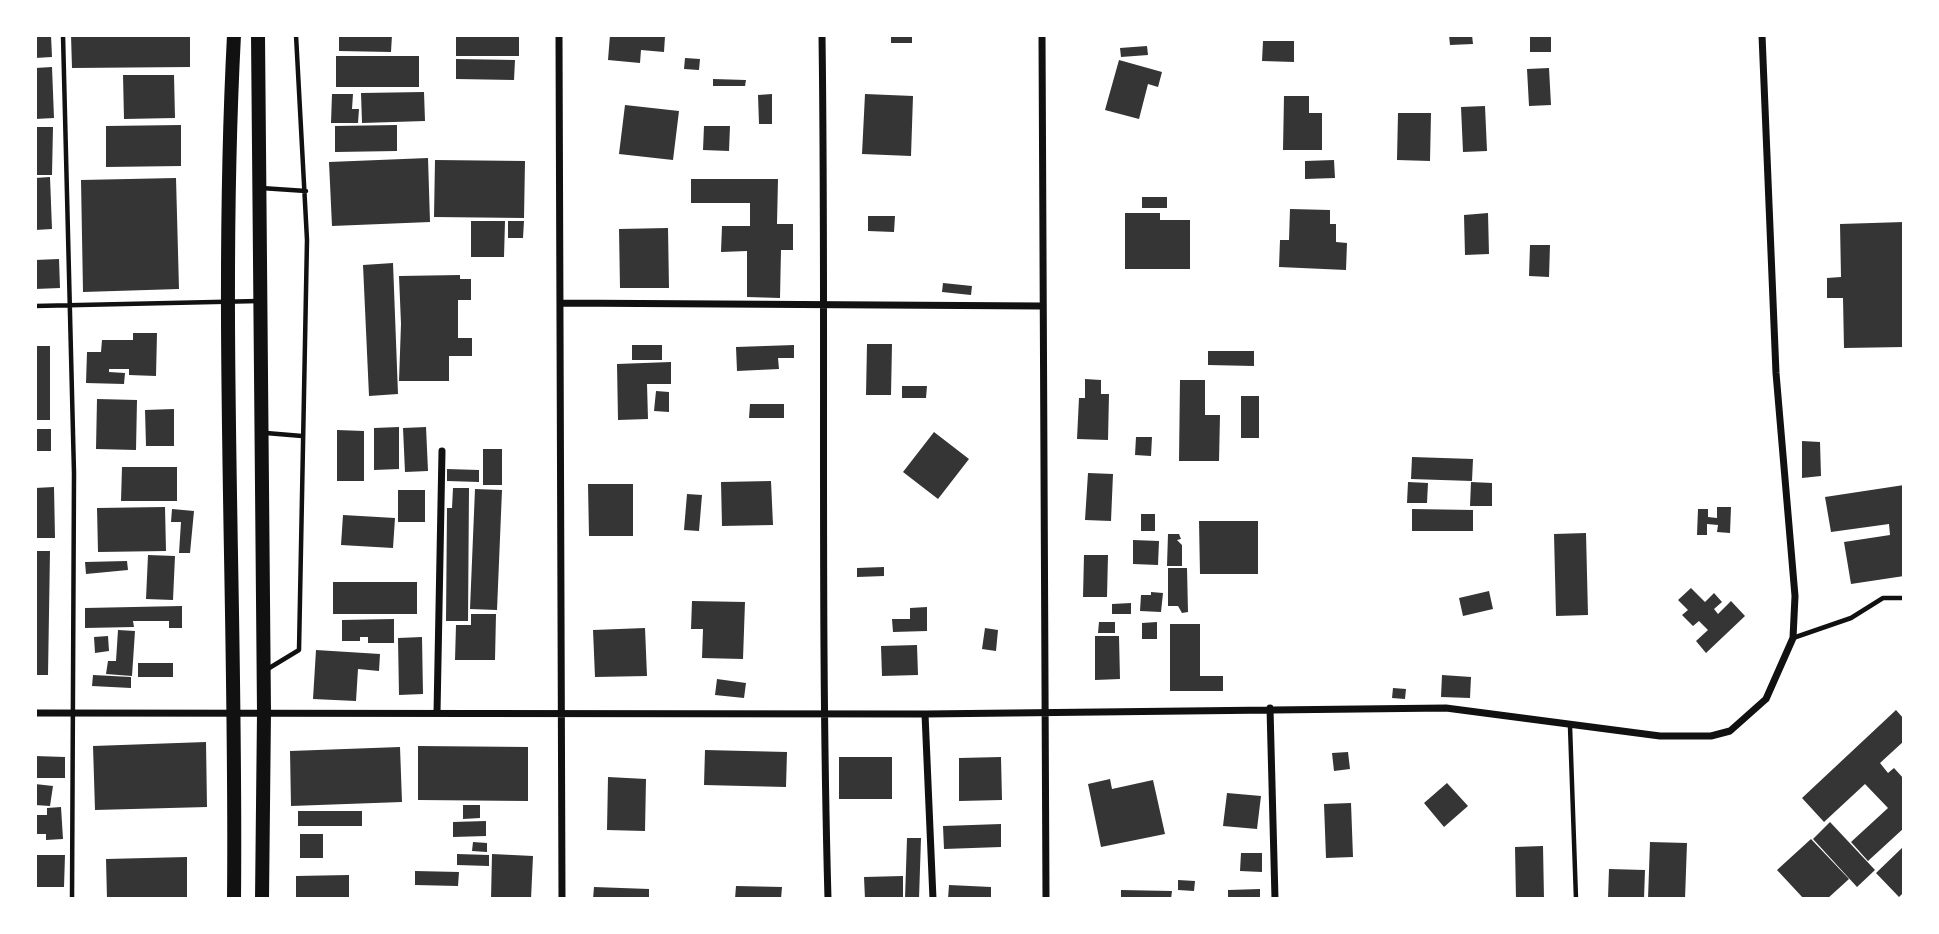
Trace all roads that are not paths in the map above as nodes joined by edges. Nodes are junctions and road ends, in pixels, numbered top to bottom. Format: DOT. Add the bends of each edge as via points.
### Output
graph roads {
  1 [pos="63,35"];
  2 [pos="233,35"];
  3 [pos="258,35"];
  4 [pos="296,35"];
  5 [pos="559,35"];
  6 [pos="822,35"];
  7 [pos="1042,35"];
  8 [pos="1762,35"];
  9 [pos="258,188"];
  10 [pos="306,191"];
  11 [pos="260,301"];
  12 [pos="229,303"];
  13 [pos="560,303"];
  14 [pos="70,304"];
  15 [pos="35,306"];
  16 [pos="826,306"];
  17 [pos="1041,306"];
  18 [pos="261,432"];
  19 [pos="302,436"];
  20 [pos="442,451"];
  21 [pos="1904,598"];
  22 [pos="1793,638"];
  23 [pos="264,671"];
  24 [pos="1270,708"];
  25 [pos="236,712"];
  26 [pos="264,712"];
  27 [pos="823,712"];
  28 [pos="35,713"];
  29 [pos="71,713"];
  30 [pos="438,713"];
  31 [pos="1044,713"];
  32 [pos="561,714"];
  33 [pos="925,714"];
  34 [pos="1570,726"];
  35 [pos="72,899"];
  36 [pos="234,899"];
  37 [pos="262,899"];
  38 [pos="562,899"];
  39 [pos="828,899"];
  40 [pos="933,899"];
  41 [pos="1046,899"];
  42 [pos="1275,899"];
  43 [pos="1576,899"];
  1 -- 14 [label="lane"];
  2 -- 12 [label="highway"];
  3 -- 9 [label="highway"];
  4 -- 10 [label="lane"];
  5 -- 13 [label="street"];
  6 -- 16 [label="street"];
  7 -- 17 [label="street"];
  8 -- 22 [label="street" via="1776,373 1795,596"];
  9 -- 10 [label="lane"];
  9 -- 11 [label="highway"];
  10 -- 19 [label="lane"];
  11 -- 12 [label="lane"];
  11 -- 18 [label="highway"];
  12 -- 14 [label="lane"];
  12 -- 25 [label="highway"];
  13 -- 16 [label="street"];
  13 -- 32 [label="street"];
  14 -- 15 [label="lane"];
  14 -- 29 [label="lane" via="74,473"];
  16 -- 17 [label="street"];
  16 -- 27 [label="street"];
  17 -- 31 [label="street"];
  18 -- 19 [label="lane"];
  18 -- 23 [label="highway"];
  19 -- 23 [label="lane" via="299,650"];
  20 -- 30 [label="street"];
  21 -- 22 [label="lane" via="1883,598 1851,618"];
  22 -- 34 [label="street" via="1766,699 1730,730 1710,736 1660,736"];
  23 -- 26 [label="highway"];
  24 -- 31 [label="street"];
  24 -- 34 [label="street" via="1446,708"];
  24 -- 42 [label="street"];
  25 -- 26 [label="street"];
  25 -- 29 [label="street"];
  25 -- 36 [label="highway"];
  26 -- 30 [label="street"];
  26 -- 37 [label="highway"];
  27 -- 32 [label="street"];
  27 -- 33 [label="street"];
  27 -- 39 [label="street"];
  28 -- 29 [label="street"];
  29 -- 35 [label="lane"];
  30 -- 32 [label="street"];
  31 -- 33 [label="street"];
  31 -- 41 [label="street"];
  32 -- 38 [label="street"];
  33 -- 40 [label="street"];
  34 -- 43 [label="lane"];
}
